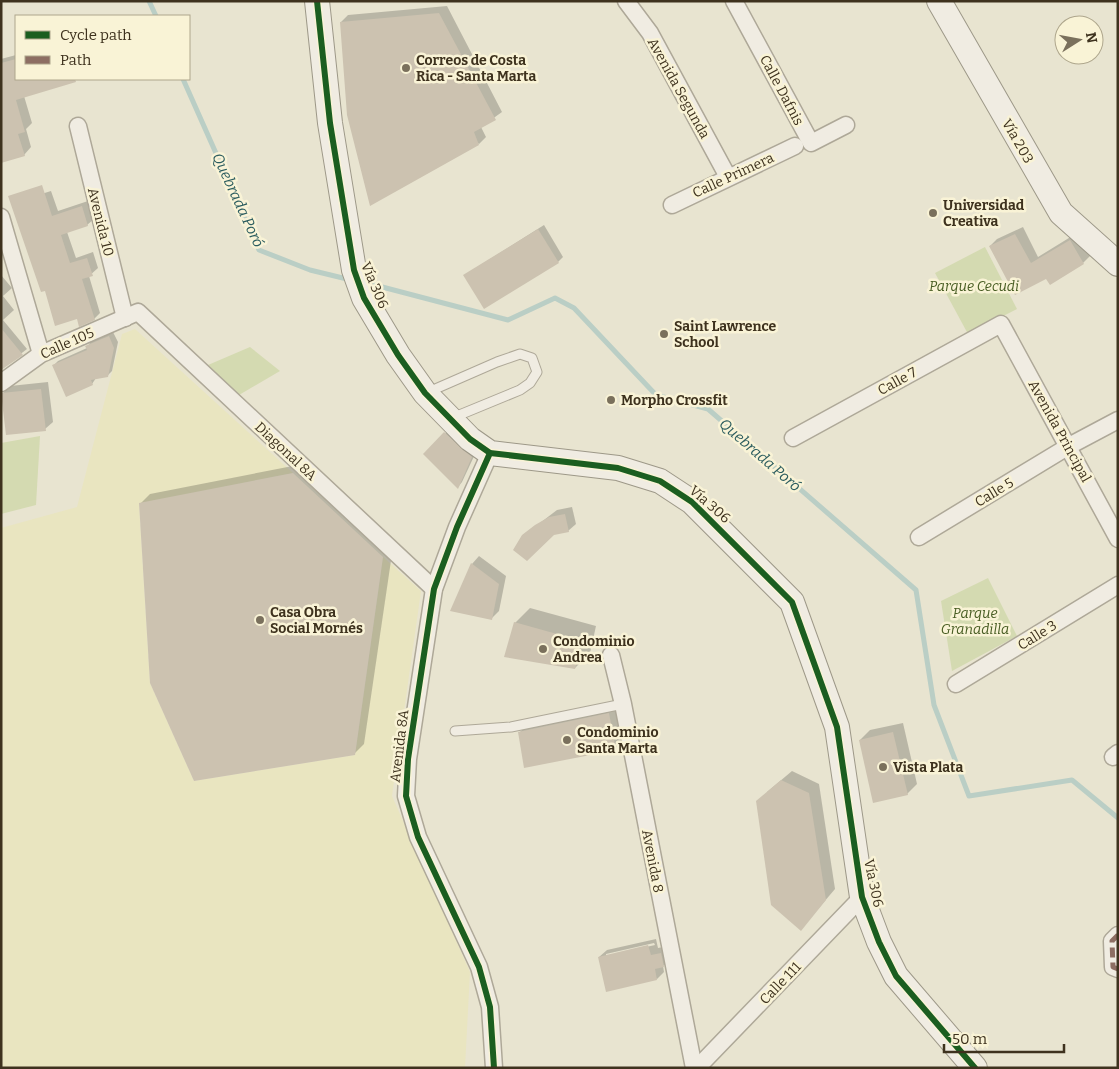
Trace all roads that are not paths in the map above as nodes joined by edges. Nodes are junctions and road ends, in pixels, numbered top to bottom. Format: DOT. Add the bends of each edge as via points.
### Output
graph roads {
  1 [pos="317,1"];
  2 [pos="626,1"];
  3 [pos="734,1"];
  4 [pos="939,1"];
  5 [pos="846,125"];
  6 [pos="78,126"];
  7 [pos="795,146"];
  8 [pos="728,177"];
  9 [pos="672,205"];
  10 [pos="1,217"];
  11 [pos="1118,264"];
  12 [pos="131,315"];
  13 [pos="1001,324"];
  14 [pos="41,354"];
  15 [pos="1,383"];
  16 [pos="425,393"];
  17 [pos="450,419"];
  18 [pos="1118,420"];
  19 [pos="793,438"];
  20 [pos="1069,446"];
  21 [pos="490,453"];
  22 [pos="919,537"];
  23 [pos="1118,539"];
  24 [pos="1118,585"];
  25 [pos="434,589"];
  26 [pos="610,655"];
  27 [pos="956,684"];
  28 [pos="622,704"];
  29 [pos="454,731"];
  30 [pos="862,897"];
  31 [pos="1118,935"];
  32 [pos="1118,969"];
  33 [pos="494,1068"];
  34 [pos="696,1068"];
  35 [pos="975,1068"];
  1 -- 16 [label="street, Vía 306" via="330,123 354,270 364,298"];
  2 -- 8 [label="street, Avenida Segunda" via="650,33"];
  3 -- 5 [label="street, Calle Dafnis" via="811,143"];
  4 -- 11 [label="street, Vía 203" via="1061,213"];
  6 -- 12 [label="street, Avenida 10"];
  7 -- 8 [label="street, Calle Primera"];
  8 -- 9 [label="street, Calle Primera"];
  10 -- 14 [label="street"];
  12 -- 14 [label="street, Calle 105"];
  12 -- 25 [label="street, Diagonal 8A"];
  13 -- 19 [label="street, Calle 7"];
  13 -- 20 [label="street, Avenida Principal"];
  14 -- 15 [label="street, Calle 105"];
  16 -- 17 [label="street, Vía 306"];
  16 -- 17 [label="lane" via="520,354 532,358 537,372 530,383"];
  17 -- 21 [label="street, Vía 306"];
  18 -- 20 [label="street, Calle 5"];
  20 -- 22 [label="street, Calle 5"];
  20 -- 23 [label="street, Avenida Principal"];
  21 -- 25 [label="street, Avenida 8A"];
  21 -- 30 [label="street, Vía 306" via="618,468 660,481 692,502 792,602 837,726"];
  24 -- 27 [label="street, Calle 3"];
  25 -- 33 [label="street, Avenida 8A" via="408,759 406,796 421,845 479,967 490,1007"];
  26 -- 28 [label="street, Avenida 8"];
  28 -- 29 [label="lane" via="511,727"];
  28 -- 34 [label="street, Avenida 8"];
  30 -- 34 [label="street, Calle 111"];
  30 -- 35 [label="street, Vía 306" via="896,976"];
  31 -- 32 [label="street" via="1112,941 1113,966"];
}
